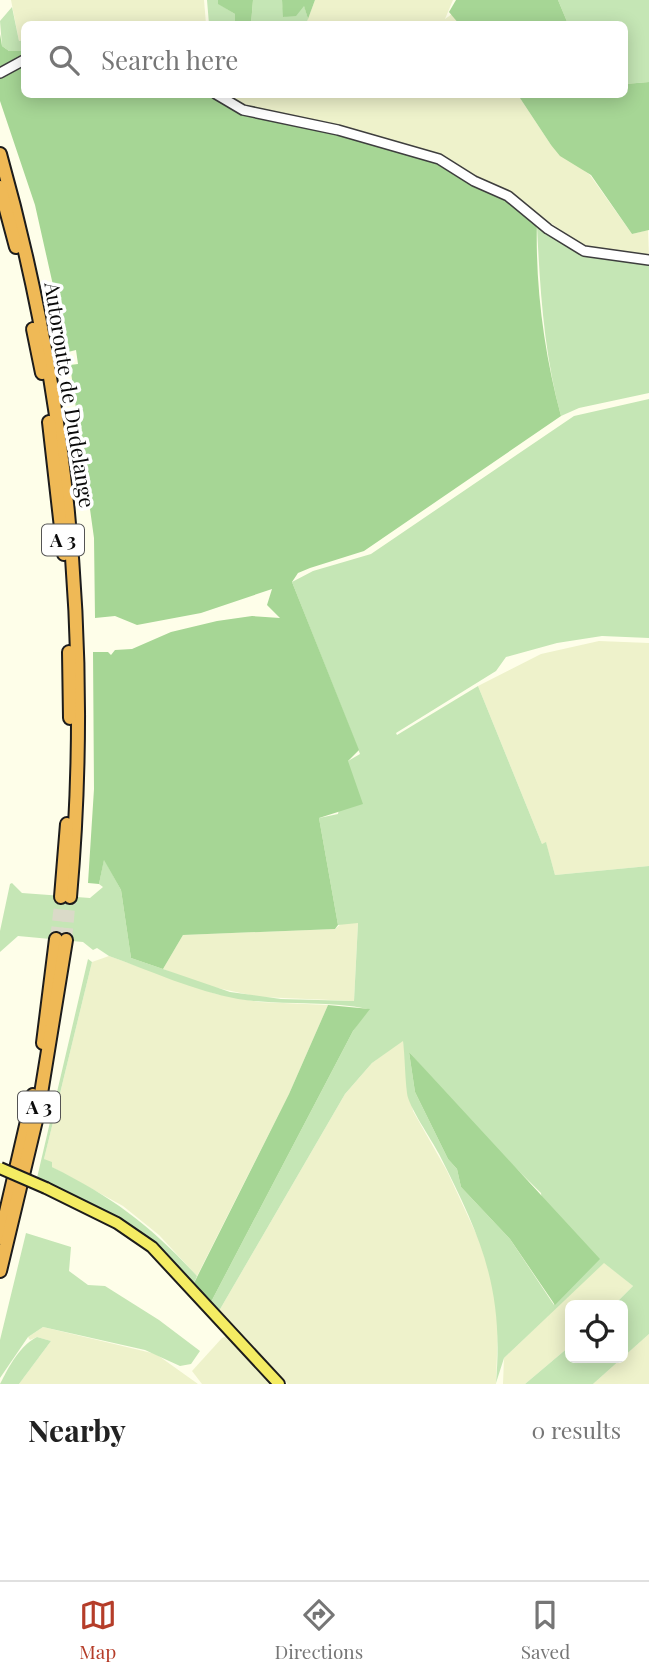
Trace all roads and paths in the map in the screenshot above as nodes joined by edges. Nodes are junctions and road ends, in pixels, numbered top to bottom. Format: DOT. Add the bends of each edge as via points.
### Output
graph roads {
  1 [pos="21,62"];
  2 [pos="0,73"];
  3 [pos="223,98"];
  4 [pos="0,154"];
  5 [pos="0,187"];
  6 [pos="649,260"];
  7 [pos="0,1168"];
  8 [pos="0,1238"];
  9 [pos="0,1271"];
  10 [pos="279,1384"];
  1 -- 2 [label="street"];
  3 -- 6 [label="street" via="243,110 338,130 439,159 508,196 584,251"];
  4 -- 5 [label="highway, Autoroute de Dudelange / A 3" via="47,351 70,521 79,695 66,897 71,748 63,539 38,352"];
  7 -- 10 [label="main road, bridge" via="110,1219 152,1247"];
  8 -- 9 [label="highway, A 3" via="61,939 38,1112"];
}
